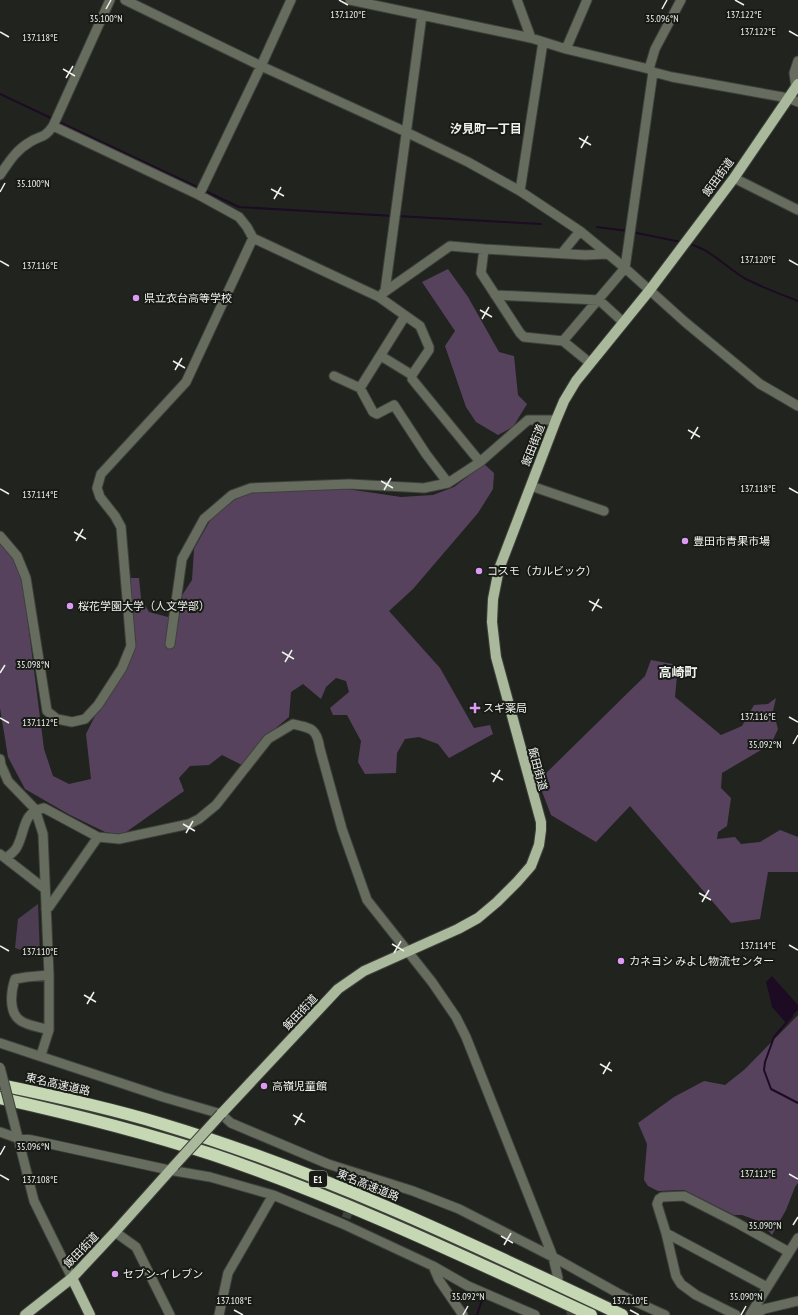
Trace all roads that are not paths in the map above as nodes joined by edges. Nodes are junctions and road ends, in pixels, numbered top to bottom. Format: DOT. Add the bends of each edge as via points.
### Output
graph roads {
  1 [pos="110,0"];
  2 [pos="125,0"];
  3 [pos="291,0"];
  4 [pos="350,0"];
  5 [pos="517,0"];
  6 [pos="587,0"];
  7 [pos="681,0"];
  8 [pos="422,15"];
  9 [pos="531,38"];
  10 [pos="543,42"];
  11 [pos="566,48"];
  12 [pos="798,61"];
  13 [pos="261,66"];
  14 [pos="651,70"];
  15 [pos="797,86"];
  16 [pos="788,98"];
  17 [pos="798,102"];
  18 [pos="53,126"];
  19 [pos="406,132"];
  20 [pos="0,175"];
  21 [pos="734,178"];
  22 [pos="520,191"];
  23 [pos="198,195"];
  24 [pos="798,210"];
  25 [pos="580,231"];
  26 [pos="253,238"];
  27 [pos="484,250"];
  28 [pos="562,253"];
  29 [pos="607,254"];
  30 [pos="625,268"];
  31 [pos="649,291"];
  32 [pos="382,294"];
  33 [pos="495,295"];
  34 [pos="599,300"];
  35 [pos="405,316"];
  36 [pos="623,322"];
  37 [pos="563,341"];
  38 [pos="380,356"];
  39 [pos="590,363"];
  40 [pos="412,375"];
  41 [pos="334,376"];
  42 [pos="360,388"];
  43 [pos="798,406"];
  44 [pos="556,420"];
  45 [pos="480,462"];
  46 [pos="448,483"];
  47 [pos="531,486"];
  48 [pos="604,511"];
  49 [pos="0,536"];
  50 [pos="170,644"];
  51 [pos="0,759"];
  52 [pos="4,783"];
  53 [pos="35,810"];
  54 [pos="98,837"];
  55 [pos="3,856"];
  56 [pos="45,889"];
  57 [pos="46,908"];
  58 [pos="407,951"];
  59 [pos="49,975"];
  60 [pos="49,1030"];
  61 [pos="0,1043"];
  62 [pos="41,1055"];
  63 [pos="0,1067"];
  64 [pos="0,1085"];
  65 [pos="0,1098"];
  66 [pos="221,1114"];
  67 [pos="0,1132"];
  68 [pos="17,1138"];
  69 [pos="171,1168"];
  70 [pos="363,1175"];
  71 [pos="358,1186"];
  72 [pos="273,1196"];
  73 [pos="115,1232"];
  74 [pos="666,1233"];
  75 [pos="798,1238"];
  76 [pos="789,1252"];
  77 [pos="553,1257"];
  78 [pos="433,1266"];
  79 [pos="72,1278"];
  80 [pos="558,1278"];
  81 [pos="767,1287"];
  82 [pos="798,1301"];
  83 [pos="25,1315"];
  84 [pos="90,1315"];
  85 [pos="170,1315"];
  86 [pos="219,1315"];
  87 [pos="463,1315"];
  88 [pos="535,1315"];
  89 [pos="591,1315"];
  90 [pos="622,1315"];
  91 [pos="665,1315"];
  92 [pos="736,1315"];
  93 [pos="750,1315"];
  94 [pos="754,1315"];
  1 -- 18 [label="street"];
  2 -- 13 [label="street"];
  3 -- 13 [label="street"];
  4 -- 8 [label="street"];
  5 -- 9 [label="street"];
  6 -- 11 [label="street"];
  7 -- 14 [label="street" via="655,49"];
  8 -- 9 [label="street"];
  8 -- 19 [label="street"];
  9 -- 10 [label="street"];
  10 -- 11 [label="street"];
  10 -- 22 [label="street"];
  11 -- 14 [label="street"];
  12 -- 15 [label="street" via="794,73"];
  13 -- 19 [label="street"];
  13 -- 23 [label="street"];
  14 -- 16 [label="street" via="672,77"];
  14 -- 30 [label="street"];
  15 -- 16 [label="main road, 飯田街道"];
  16 -- 17 [label="street"];
  16 -- 21 [label="main road, 飯田街道"];
  18 -- 20 [label="street" via="47,135 30,141 14,154"];
  18 -- 23 [label="street"];
  19 -- 22 [label="street"];
  19 -- 32 [label="street"];
  21 -- 24 [label="street"];
  21 -- 31 [label="main road, 飯田街道"];
  22 -- 25 [label="street"];
  23 -- 26 [label="street" via="239,217"];
  25 -- 28 [label="street"];
  25 -- 29 [label="street"];
  26 -- 32 [label="street"];
  26 -- 49 [label="street" via="186,382 101,474 98,493 121,527 131,646 122,668 98,705 85,719 72,722 57,719 47,711 26,578 18,556"];
  27 -- 28 [label="street"];
  27 -- 32 [label="street" via="450,246"];
  27 -- 33 [label="street" via="481,273"];
  28 -- 29 [label="street"];
  29 -- 30 [label="street"];
  30 -- 31 [label="street"];
  30 -- 34 [label="street"];
  31 -- 36 [label="main road, 飯田街道"];
  31 -- 43 [label="street" via="760,384"];
  32 -- 35 [label="street"];
  33 -- 34 [label="street"];
  33 -- 37 [label="street" via="524,337"];
  34 -- 36 [label="street"];
  34 -- 37 [label="street"];
  35 -- 38 [label="street"];
  35 -- 40 [label="street" via="420,326 429,347"];
  36 -- 39 [label="main road, 飯田街道"];
  37 -- 39 [label="street"];
  38 -- 40 [label="street"];
  38 -- 42 [label="street"];
  39 -- 44 [label="main road, 飯田街道" via="564,401"];
  40 -- 45 [label="street" via="412,379"];
  41 -- 42 [label="street"];
  42 -- 46 [label="street" via="373,412 377,414 394,405"];
  44 -- 45 [label="street" via="528,420"];
  44 -- 47 [label="main road, 飯田街道"];
  45 -- 46 [label="street"];
  46 -- 50 [label="street" via="424,488 349,484 251,488 232,495 204,518 182,559"];
  47 -- 48 [label="street"];
  47 -- 58 [label="main road, 飯田街道" via="499,569 493,599 492,622 496,657 540,822 537,851 527,872 478,918"];
  51 -- 52 [label="street"];
  52 -- 53 [label="street"];
  53 -- 54 [label="street" via="44,808"];
  53 -- 55 [label="street" via="29,815 16,848"];
  53 -- 56 [label="street" via="43,834"];
  54 -- 57 [label="street"];
  54 -- 58 [label="street" via="119,839 181,826 199,819 216,805 268,739 293,724 306,727 319,739 342,829 366,900"];
  55 -- 56 [label="street"];
  56 -- 57 [label="street"];
  57 -- 59 [label="street"];
  58 -- 66 [label="main road, 飯田街道" via="364,971 338,989"];
  58 -- 77 [label="street" via="456,1017 466,1037"];
  59 -- 60 [label="street"];
  59 -- 60 [label="street" via="15,979 12,1002 16,1016 21,1021"];
  60 -- 62 [label="street"];
  61 -- 62 [label="street"];
  62 -- 66 [label="street"];
  63 -- 68 [label="street, bridge"];
  64 -- 90 [label="highway, 東名高速道路 / E1" via="162,1124 296,1170 424,1222"];
  65 -- 89 [label="highway, E1" via="156,1136 215,1155 419,1235"];
  66 -- 69 [label="main road, 飯田街道, bridge"];
  66 -- 70 [label="street" via="231,1123 321,1161"];
  67 -- 68 [label="street"];
  68 -- 69 [label="street"];
  68 -- 79 [label="street" via="34,1201"];
  69 -- 72 [label="street"];
  69 -- 73 [label="main road, 飯田街道"];
  70 -- 71 [label="street"];
  70 -- 77 [label="street" via="459,1209"];
  72 -- 78 [label="street" via="345,1221"];
  72 -- 86 [label="street" via="228,1273"];
  73 -- 79 [label="main road, 飯田街道"];
  73 -- 85 [label="street" via="136,1247"];
  74 -- 76 [label="street" via="657,1204 658,1199 684,1196"];
  74 -- 81 [label="street"];
  74 -- 92 [label="street" via="676,1276 681,1284 696,1295"];
  75 -- 76 [label="street"];
  76 -- 81 [label="street"];
  77 -- 80 [label="street"];
  77 -- 91 [label="street" via="623,1296"];
  78 -- 87 [label="street" via="439,1280"];
  78 -- 88 [label="street" via="475,1290"];
  79 -- 83 [label="main road, 飯田街道"];
  79 -- 84 [label="main road"];
  81 -- 93 [label="street"];
  82 -- 94 [label="street" via="764,1309"];
}
